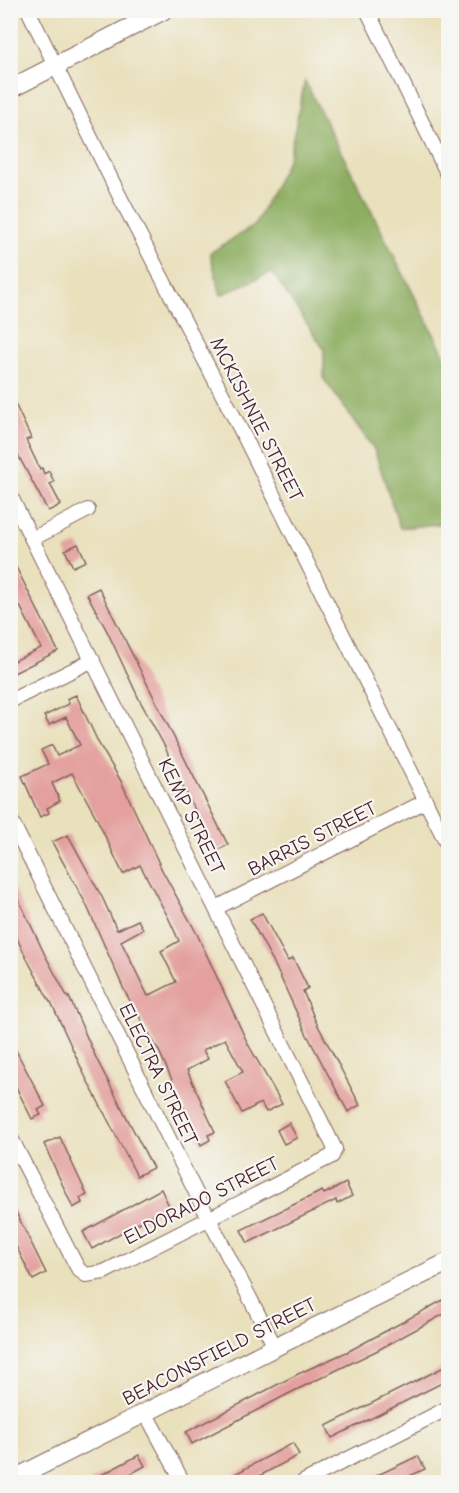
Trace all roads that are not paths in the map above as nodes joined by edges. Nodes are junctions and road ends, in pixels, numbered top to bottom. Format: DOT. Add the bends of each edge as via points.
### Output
graph roads {
  1 [pos="28,10"];
  2 [pos="164,10"];
  3 [pos="367,10"];
  4 [pos="56,66"];
  5 [pos="10,89"];
  6 [pos="448,175"];
  7 [pos="10,495"];
  8 [pos="88,510"];
  9 [pos="32,539"];
  10 [pos="93,660"];
  11 [pos="10,701"];
  12 [pos="426,801"];
  13 [pos="10,818"];
  14 [pos="448,846"];
  15 [pos="216,908"];
  16 [pos="10,1136"];
  17 [pos="332,1156"];
  18 [pos="209,1218"];
  19 [pos="448,1262"];
  20 [pos="275,1347"];
  21 [pos="448,1408"];
  22 [pos="146,1414"];
  23 [pos="10,1481"];
  24 [pos="183,1482"];
  25 [pos="303,1482"];
  1 -- 4 [label="street, MCKISHNIE STREET"];
  2 -- 4 [label="street"];
  3 -- 6 [label="street"];
  4 -- 5 [label="street"];
  4 -- 12 [label="street, MCKISHNIE STREET"];
  7 -- 9 [label="street, KEMP STREET"];
  8 -- 9 [label="street"];
  9 -- 10 [label="street, KEMP STREET"];
  10 -- 11 [label="street"];
  10 -- 15 [label="street, KEMP STREET"];
  12 -- 14 [label="street, MCKISHNIE STREET"];
  12 -- 15 [label="street, BARRIS STREET"];
  13 -- 18 [label="street, ELECTRA STREET"];
  15 -- 17 [label="street, KEMP STREET" via="335,1149"];
  16 -- 18 [label="street, ELDORADO STREET" via="75,1263 86,1275 104,1272"];
  17 -- 18 [label="street, ELDORADO STREET"];
  18 -- 20 [label="street, ELECTRA STREET"];
  19 -- 20 [label="street, BEACONSFIELD STREET"];
  20 -- 22 [label="street, BEACONSFIELD STREET"];
  21 -- 25 [label="street"];
  22 -- 23 [label="street, BEACONSFIELD STREET"];
  22 -- 24 [label="street"];
}
